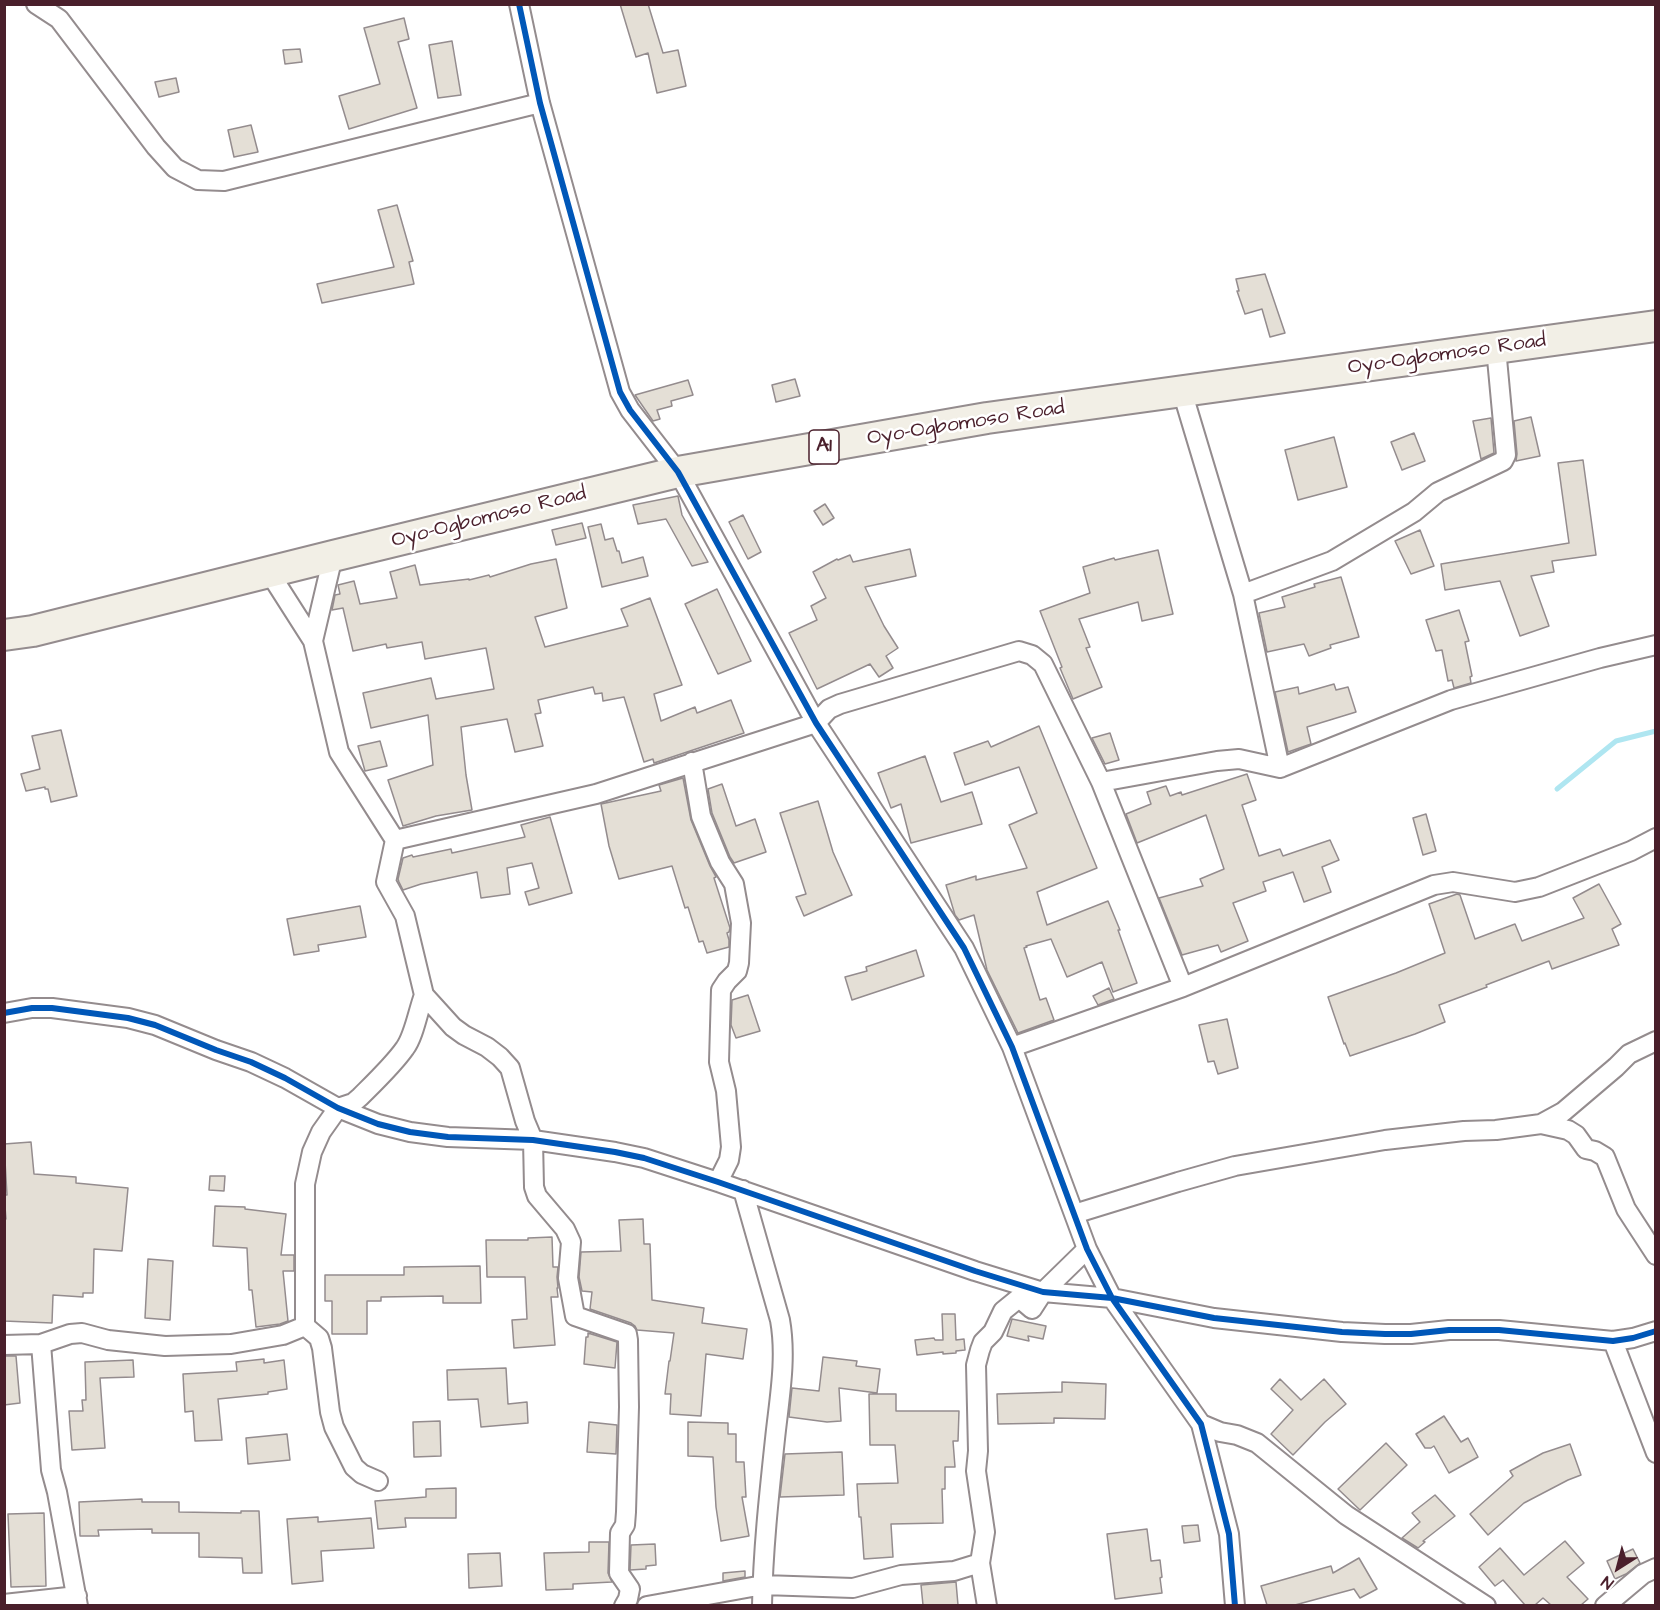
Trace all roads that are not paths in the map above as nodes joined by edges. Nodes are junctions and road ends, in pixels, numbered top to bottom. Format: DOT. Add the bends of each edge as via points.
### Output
graph roads {
  1 [pos="519,4"];
  2 [pos="39,5"];
  3 [pos="540,103"];
  4 [pos="1656,326"];
  5 [pos="1496,348"];
  6 [pos="1182,391"];
  7 [pos="678,472"];
  8 [pos="333,556"];
  9 [pos="269,572"];
  10 [pos="1243,594"];
  11 [pos="4,635"];
  12 [pos="313,641"];
  13 [pos="1656,645"];
  14 [pos="816,723"];
  15 [pos="692,762"];
  16 [pos="1280,768"];
  17 [pos="1101,782"];
  18 [pos="1656,838"];
  19 [pos="395,840"];
  20 [pos="1183,987"];
  21 [pos="424,995"];
  22 [pos="4,1013"];
  23 [pos="1656,1041"];
  24 [pos="1012,1047"];
  25 [pos="338,1108"];
  26 [pos="1541,1124"];
  27 [pos="533,1140"];
  28 [pos="718,1182"];
  29 [pos="743,1190"];
  30 [pos="1074,1214"];
  31 [pos="1087,1249"];
  32 [pos="1656,1255"];
  33 [pos="1043,1292"];
  34 [pos="1112,1298"];
  35 [pos="305,1326"];
  36 [pos="1656,1331"];
  37 [pos="1613,1341"];
  38 [pos="41,1344"];
  39 [pos="4,1345"];
  40 [pos="1202,1424"];
  41 [pos="1656,1453"];
  42 [pos="378,1481"];
  43 [pos="980,1563"];
  44 [pos="1656,1568"];
  45 [pos="763,1585"];
  46 [pos="77,1601"];
  47 [pos="4,1604"];
  48 [pos="624,1605"];
  49 [pos="647,1605"];
  50 [pos="762,1605"];
  51 [pos="987,1605"];
  52 [pos="1235,1605"];
  53 [pos="1486,1605"];
  54 [pos="1605,1605"];
  1 -- 3 [label="street"];
  2 -- 3 [label="street" via="59,19 174,168 198,180 224,181"];
  3 -- 7 [label="street" via="620,392"];
  4 -- 5 [label="highway, Oyo-Ogbomoso Road / A1"];
  5 -- 6 [label="highway, Oyo-Ogbomoso Road / A1"];
  5 -- 10 [label="street" via="1506,455 1503,461 1438,492 1414,512 1332,561"];
  6 -- 7 [label="highway, Oyo-Ogbomoso Road / A1" via="987,418"];
  6 -- 10 [label="street"];
  7 -- 8 [label="highway, Oyo-Ogbomoso Road / A1"];
  7 -- 14 [label="street"];
  8 -- 9 [label="highway, Oyo-Ogbomoso Road / A1"];
  8 -- 12 [label="street"];
  9 -- 11 [label="highway, Oyo-Ogbomoso Road / A1"];
  9 -- 12 [label="street"];
  10 -- 16 [label="street"];
  12 -- 19 [label="street" via="339,752"];
  13 -- 16 [label="street" via="1451,700"];
  14 -- 15 [label="street"];
  14 -- 17 [label="street" via="840,704 1019,651 1043,664"];
  14 -- 24 [label="street" via="964,948"];
  15 -- 19 [label="street" via="596,794"];
  15 -- 28 [label="street" via="700,816 734,884 741,922 738,971 721,990 719,1055 731,1147"];
  16 -- 17 [label="street" via="1239,759 1216,760"];
  17 -- 20 [label="street"];
  18 -- 20 [label="street" via="1539,887 1515,892 1453,882 1434,885"];
  19 -- 21 [label="street" via="386,882 405,916"];
  20 -- 24 [label="street"];
  21 -- 25 [label="street" via="405,1048 360,1097"];
  21 -- 27 [label="street" via="453,1027 487,1047 510,1068"];
  22 -- 25 [label="street" via="52,1008 155,1025 251,1062"];
  23 -- 26 [label="street" via="1629,1054 1563,1112"];
  24 -- 30 [label="street"];
  25 -- 27 [label="street" via="378,1125 410,1132"];
  25 -- 35 [label="street" via="312,1152 305,1184"];
  26 -- 30 [label="street" via="1385,1140 1235,1166"];
  26 -- 32 [label="street" via="1576,1134 1586,1149 1605,1157 1626,1209"];
  27 -- 28 [label="street" via="644,1158"];
  27 -- 48 [label="street" via="537,1196 571,1242 568,1278 575,1316 627,1334 626,1512 620,1533 619,1573 630,1589"];
  28 -- 29 [label="street"];
  29 -- 33 [label="street"];
  29 -- 45 [label="street" via="783,1335"];
  30 -- 31 [label="street"];
  31 -- 33 [label="street"];
  31 -- 34 [label="street"];
  33 -- 34 [label="street"];
  33 -- 43 [label="street" via="1032,1309 1019,1298 1003,1311 983,1342 976,1365 976,1471 985,1532"];
  34 -- 37 [label="street" via="1215,1318 1342,1332 1499,1330"];
  34 -- 40 [label="street"];
  35 -- 38 [label="street" via="283,1335 231,1344 165,1346 82,1333"];
  35 -- 42 [label="street" via="319,1338 322,1348 334,1427 354,1467"];
  36 -- 37 [label="street"];
  37 -- 41 [label="street"];
  38 -- 39 [label="street"];
  38 -- 46 [label="street" via="51,1470"];
  40 -- 52 [label="street" via="1229,1534"];
  40 -- 53 [label="street" via="1257,1443 1346,1515"];
  43 -- 45 [label="street" via="954,1571 901,1575 853,1588"];
  43 -- 51 [label="street"];
  44 -- 54 [label="street"];
  45 -- 49 [label="street"];
  45 -- 50 [label="street"];
  46 -- 47 [label="street"];
}
